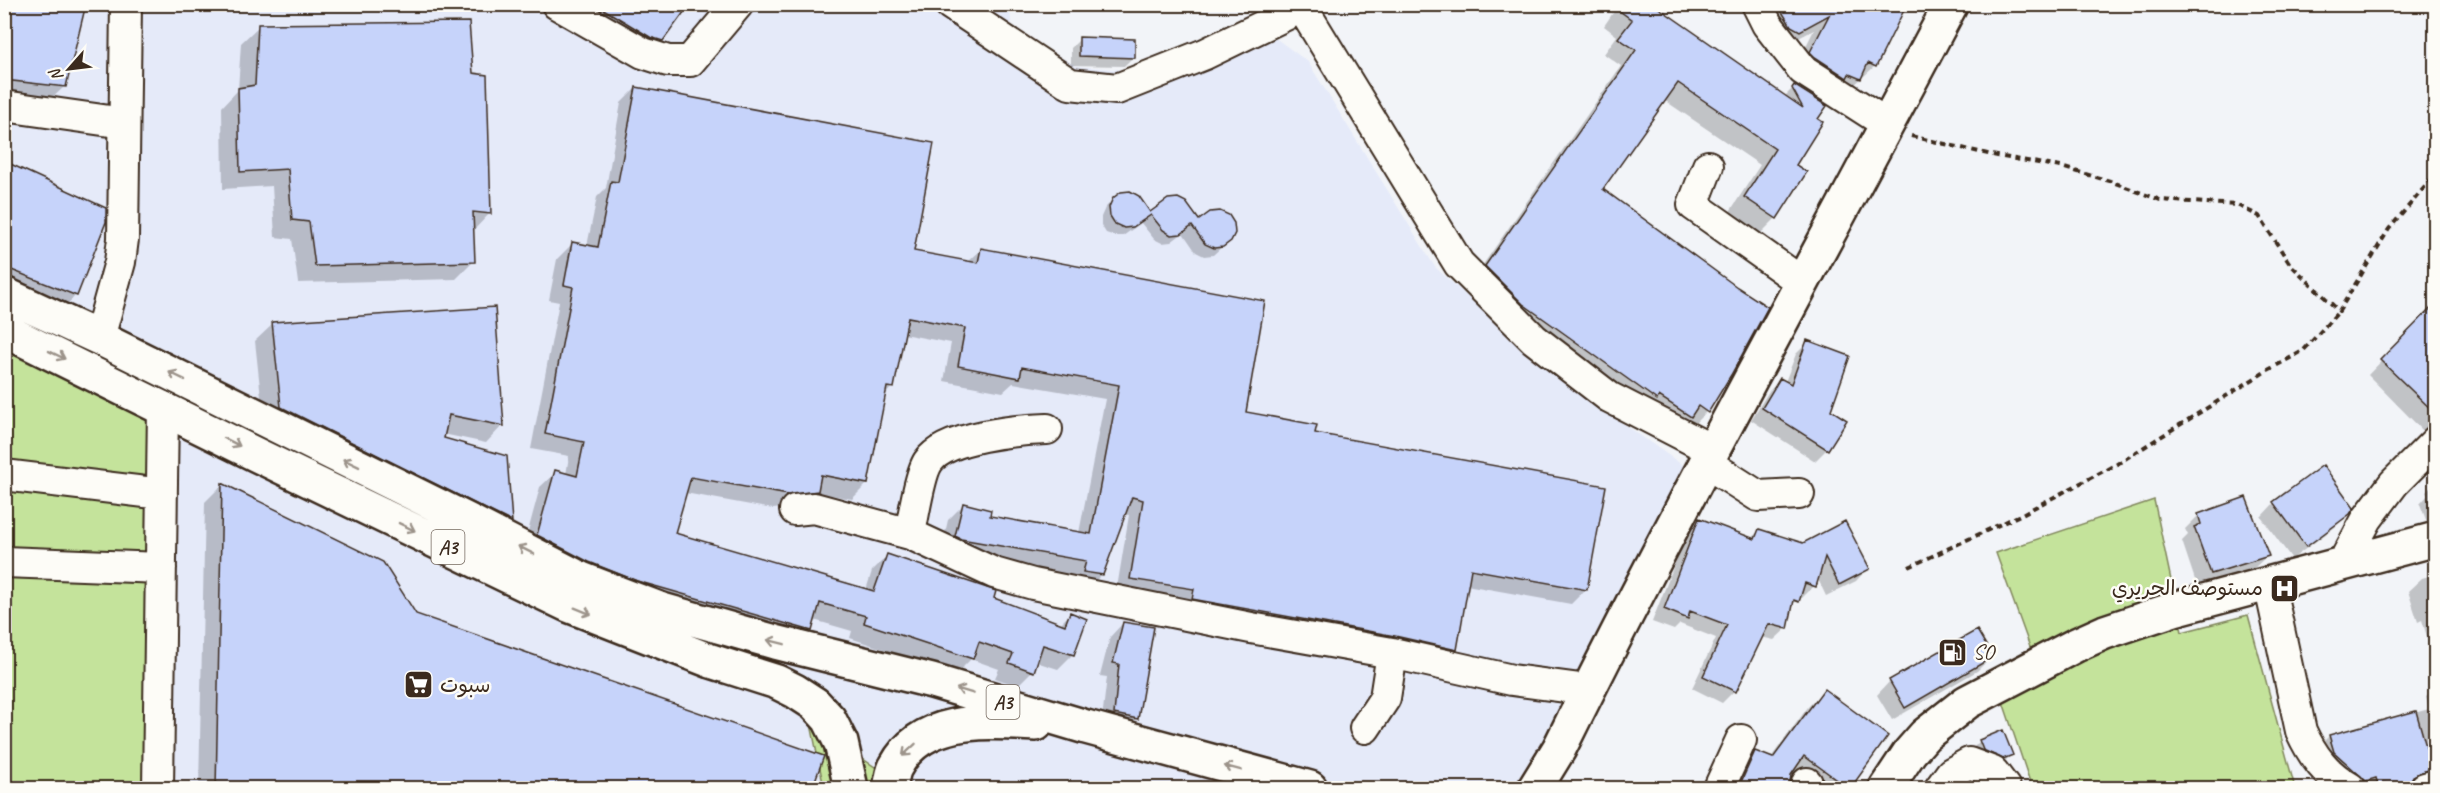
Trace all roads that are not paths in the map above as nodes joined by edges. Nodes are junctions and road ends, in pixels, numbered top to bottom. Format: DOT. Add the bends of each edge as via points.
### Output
graph roads {
  1 [pos="126,4"];
  2 [pos="557,4"];
  3 [pos="738,4"];
  4 [pos="950,4"];
  5 [pos="1757,4"];
  6 [pos="1951,4"];
  7 [pos="1306,7"];
  8 [pos="4,106"];
  9 [pos="124,123"];
  10 [pos="1886,128"];
  11 [pos="1708,166"];
  12 [pos="1803,284"];
  13 [pos="4,294"];
  14 [pos="4,330"];
  15 [pos="99,338"];
  16 [pos="163,407"];
  17 [pos="1047,429"];
  18 [pos="2436,441"];
  19 [pos="1708,456"];
  20 [pos="4,475"];
  21 [pos="162,494"];
  22 [pos="1799,494"];
  23 [pos="795,510"];
  24 [pos="910,534"];
  25 [pos="2436,539"];
  26 [pos="4,562"];
  27 [pos="2342,565"];
  28 [pos="161,568"];
  29 [pos="2269,583"];
  30 [pos="1392,653"];
  31 [pos="1588,690"];
  32 [pos="1086,727"];
  33 [pos="1365,728"];
  34 [pos="1740,740"];
  35 [pos="1559,749"];
  36 [pos="2317,779"];
  37 [pos="2436,785"];
  38 [pos="158,789"];
  39 [pos="851,789"];
  40 [pos="890,789"];
  41 [pos="1310,789"];
  42 [pos="1535,789"];
  43 [pos="1556,789"];
  44 [pos="1719,789"];
  45 [pos="1886,789"];
  46 [pos="1940,789"];
  47 [pos="2005,789"];
  48 [pos="2350,789"];
  49 [pos="2425,789"];
  1 -- 9 [label="street"];
  2 -- 3 [label="street" via="643,53 668,61 690,61"];
  4 -- 7 [label="street" via="1070,84 1117,89"];
  5 -- 10 [label="street" via="1767,24 1803,70"];
  6 -- 10 [label="main road"];
  7 -- 19 [label="street" via="1459,264 1534,339 1609,397"];
  8 -- 9 [label="street"];
  9 -- 15 [label="street" via="123,239"];
  10 -- 12 [label="main road"];
  11 -- 12 [label="street" via="1693,205"];
  12 -- 19 [label="main road"];
  13 -- 15 [label="main road, A3"];
  14 -- 16 [label="main road, A3, one-way"];
  32 -- 15 [label="main road, A3, one-way" via="932,681 662,610 581,579"];
  16 -- 21 [label="street"];
  16 -- 39 [label="main road, A3, one-way" via="568,605 795,691 815,704 835,731"];
  17 -- 24 [label="street" via="1003,431 943,448 928,462"];
  18 -- 27 [label="street" via="2394,483 2367,519"];
  19 -- 22 [label="street" via="1758,496"];
  19 -- 31 [label="main road"];
  20 -- 21 [label="street"];
  21 -- 28 [label="street"];
  23 -- 24 [label="street" via="814,508"];
  24 -- 30 [label="street" via="994,573 1033,584"];
  25 -- 27 [label="main road"];
  26 -- 28 [label="street"];
  27 -- 29 [label="main road"];
  28 -- 38 [label="street"];
  29 -- 36 [label="street" via="2301,731"];
  29 -- 45 [label="main road" via="2104,632 2052,656 1943,719 1910,752"];
  30 -- 31 [label="street" via="1512,680"];
  30 -- 33 [label="street" via="1384,698"];
  31 -- 35 [label="main road"];
  32 -- 40 [label="main road, one-way" via="963,723 938,730 904,753"];
  41 -- 32 [label="main road, A3, one-way"];
  34 -- 44 [label="street"];
  35 -- 42 [label="main road"];
  35 -- 43 [label="main road"];
  36 -- 48 [label="street"];
  37 -- 49 [label="street"];
  46 -- 47 [label="street" via="1951,773 1969,763 1993,772"];
}
